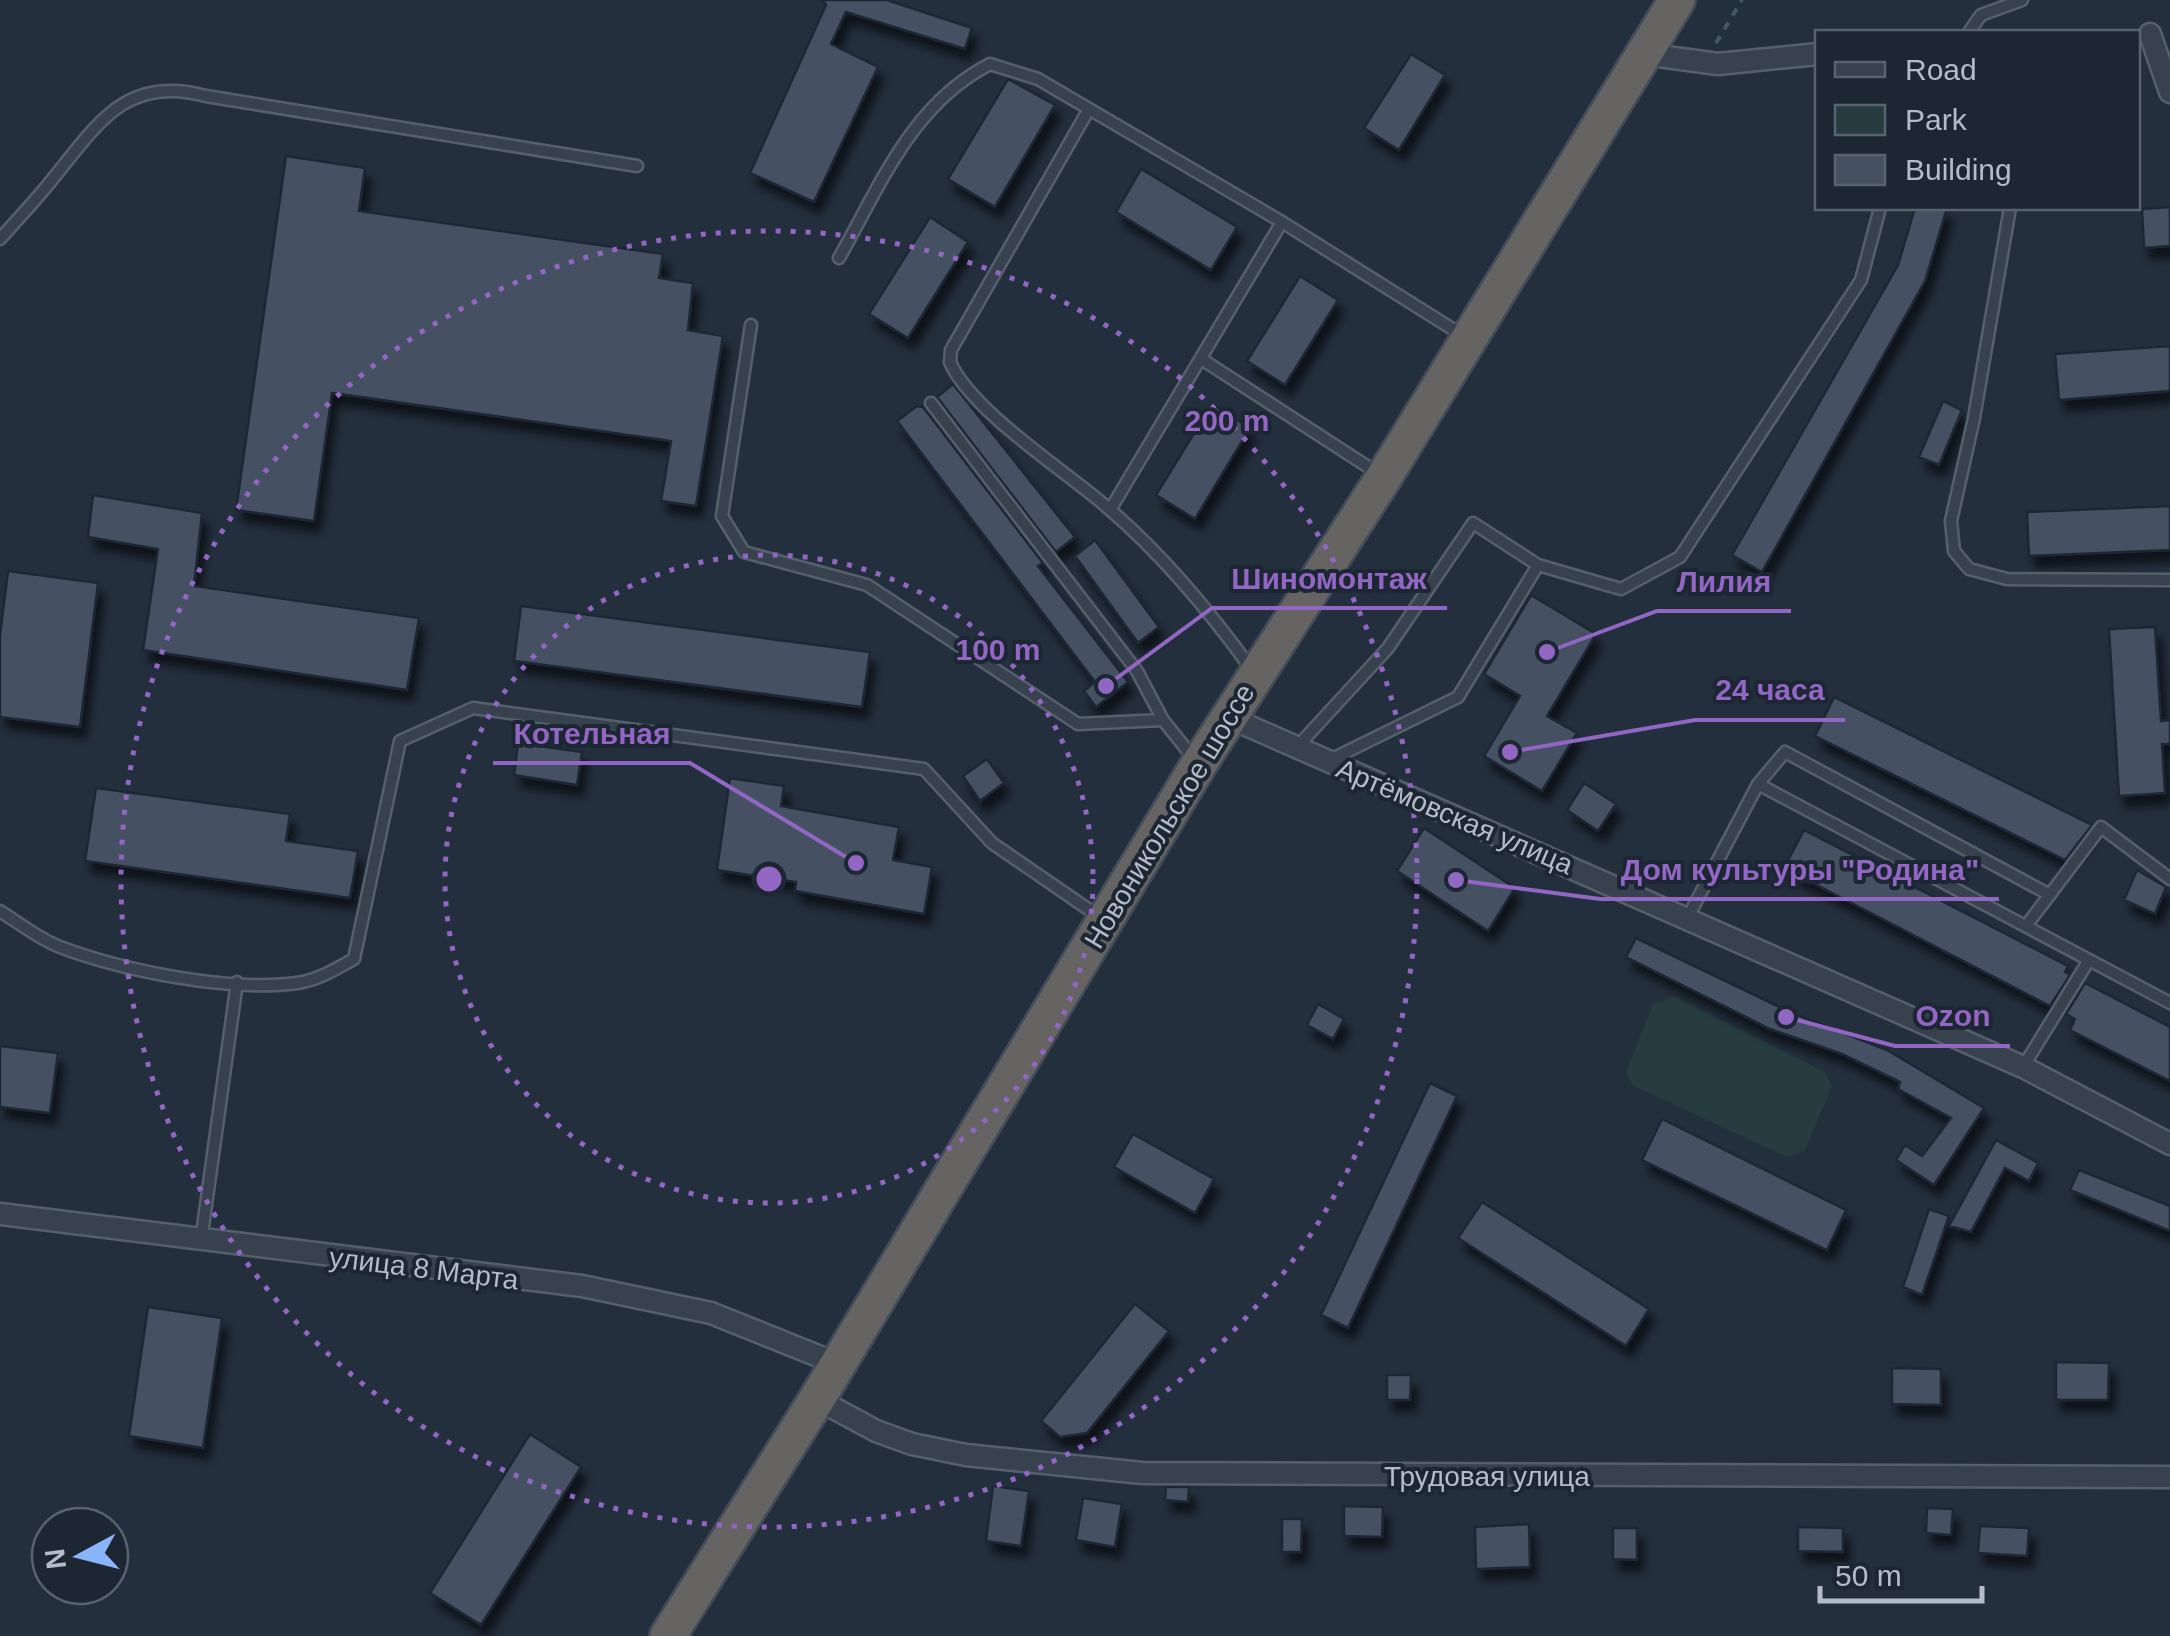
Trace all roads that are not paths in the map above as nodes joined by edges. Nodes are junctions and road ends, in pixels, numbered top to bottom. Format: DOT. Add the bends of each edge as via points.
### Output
graph roads {
  1 [pos="1678,0"];
  2 [pos="2022,0"];
  3 [pos="1970,30"];
  4 [pos="2152,34"];
  5 [pos="1644,54"];
  6 [pos="1815,54"];
  7 [pos="2170,92"];
  8 [pos="1090,109"];
  9 [pos="637,166"];
  10 [pos="1879,210"];
  11 [pos="2010,210"];
  12 [pos="1282,222"];
  13 [pos="0,240"];
  14 [pos="839,258"];
  15 [pos="751,325"];
  16 [pos="1468,338"];
  17 [pos="1203,360"];
  18 [pos="931,403"];
  19 [pos="1384,477"];
  20 [pos="1110,510"];
  21 [pos="1538,565"];
  22 [pos="2170,580"];
  23 [pos="1256,675"];
  24 [pos="1228,718"];
  25 [pos="1163,720"];
  26 [pos="1297,748"];
  27 [pos="1328,761"];
  28 [pos="1199,764"];
  29 [pos="1758,784"];
  30 [pos="2170,879"];
  31 [pos="2050,895"];
  32 [pos="0,912"];
  33 [pos="1688,917"];
  34 [pos="1105,921"];
  35 [pos="2026,926"];
  36 [pos="2089,960"];
  37 [pos="237,982"];
  38 [pos="2170,1003"];
  39 [pos="2023,1067"];
  40 [pos="2170,1144"];
  41 [pos="0,1214"];
  42 [pos="201,1242"];
  43 [pos="838,1364"];
  44 [pos="816,1399"];
  45 [pos="2170,1476"];
  46 [pos="668,1636"];
  1 -- 5 [label="highway, Новоникольское шоссе"];
  2 -- 3 [label="lane" via="1981,15"];
  4 -- 7 [label="street"];
  5 -- 6 [label="street" via="1704,62"];
  5 -- 16 [label="highway, Новоникольское шоссе"];
  8 -- 12 [label="lane"];
  8 -- 14 [label="lane" via="1038,79 990,64 964,77 921,121"];
  8 -- 20 [label="lane" via="950,356 954,371 1007,428"];
  9 -- 13 [label="lane" via="172,87 136,95 89,128"];
  10 -- 21 [label="lane" via="1861,280 1680,557 1622,589"];
  11 -- 22 [label="lane" via="1951,521 1954,551 1969,569 2007,579"];
  12 -- 16 [label="lane"];
  12 -- 17 [label="lane"];
  15 -- 25 [label="lane" via="722,516 744,552 867,586 1078,724"];
  16 -- 19 [label="highway, Новоникольское шоссе"];
  17 -- 19 [label="lane"];
  17 -- 20 [label="lane"];
  18 -- 25 [label="lane" via="1137,671"];
  19 -- 23 [label="highway, Новоникольское шоссе"];
  20 -- 23 [label="lane" via="1220,626"];
  21 -- 26 [label="lane" via="1473,523 1388,648"];
  21 -- 27 [label="lane" via="1458,697"];
  23 -- 24 [label="highway, Новоникольское шоссе"];
  24 -- 26 [label="street, Артёмовская улица"];
  24 -- 28 [label="highway, Новоникольское шоссе"];
  25 -- 28 [label="lane"];
  26 -- 27 [label="street, Артёмовская улица"];
  27 -- 33 [label="street, Артёмовская улица"];
  28 -- 34 [label="highway, Новоникольское шоссе"];
  29 -- 31 [label="lane" via="1784,752"];
  29 -- 33 [label="lane"];
  29 -- 35 [label="lane"];
  30 -- 31 [label="lane" via="2101,827"];
  31 -- 35 [label="lane"];
  32 -- 37 [label="lane" via="56,946 127,967"];
  33 -- 39 [label="street, Артёмовская улица"];
  34 -- 37 [label="lane" via="992,844 924,770 473,708 400,742 354,958 296,983"];
  34 -- 43 [label="highway, Новоникольское шоссе"];
  35 -- 36 [label="lane"];
  36 -- 38 [label="lane"];
  36 -- 39 [label="lane"];
  37 -- 42 [label="lane"];
  39 -- 40 [label="street, Артёмовская улица"];
  41 -- 42 [label="street, улица 8 Марта"];
  42 -- 43 [label="street, улица 8 Марта" via="582,1286 711,1313"];
  43 -- 44 [label="highway, Новоникольское шоссе"];
  44 -- 45 [label="street, Трудовая улица" via="912,1444 1142,1472"];
  44 -- 46 [label="highway, Новоникольское шоссе"];
}
